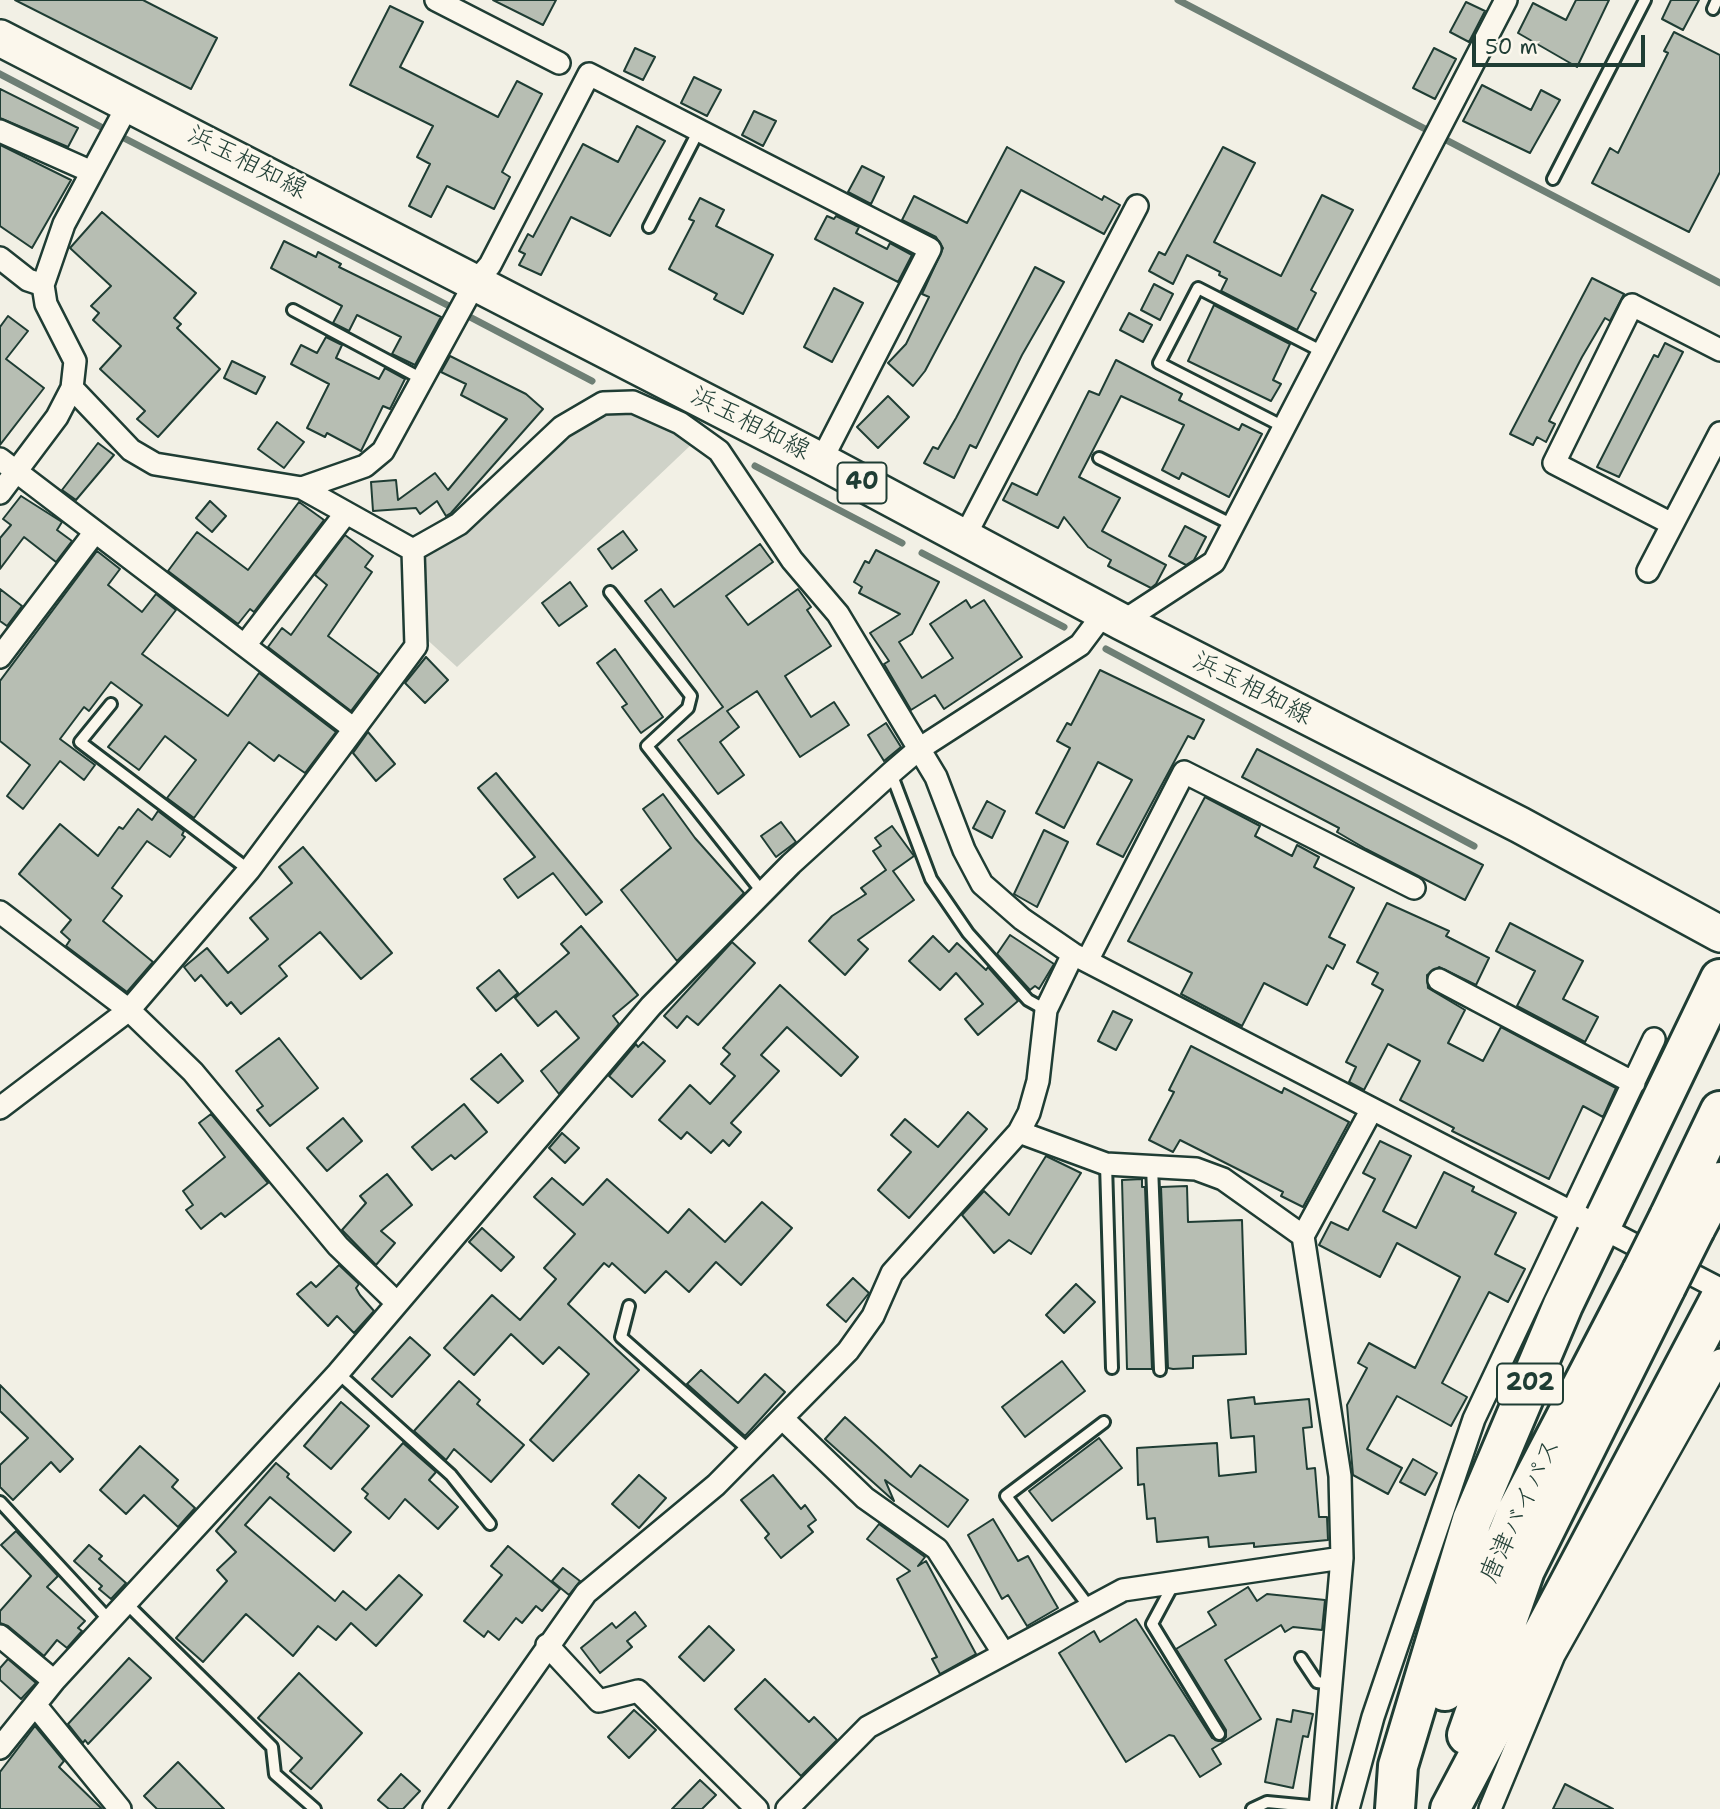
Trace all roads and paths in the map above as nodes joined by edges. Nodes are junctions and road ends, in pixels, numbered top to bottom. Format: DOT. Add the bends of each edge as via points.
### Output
graph roads {
  1 [pos="436,0"];
  2 [pos="1645,0"];
  3 [pos="1504,1"];
  4 [pos="0,38"];
  5 [pos="559,63"];
  6 [pos="129,103"];
  7 [pos="699,130"];
  8 [pos="0,131"];
  9 [pos="92,172"];
  10 [pos="1553,178"];
  11 [pos="1137,206"];
  12 [pos="649,227"];
  13 [pos="0,258"];
  14 [pos="476,281"];
  15 [pos="43,285"];
  16 [pos="293,310"];
  17 [pos="1720,350"];
  18 [pos="1323,352"];
  19 [pos="422,379"];
  20 [pos="72,388"];
  21 [pos="1284,427"];
  22 [pos="1720,433"];
  23 [pos="1099,458"];
  24 [pos="821,461"];
  25 [pos="8,465"];
  26 [pos="302,488"];
  27 [pos="0,493"];
  28 [pos="346,513"];
  29 [pos="1672,524"];
  30 [pos="1233,525"];
  31 [pos="95,532"];
  32 [pos="964,537"];
  33 [pos="413,550"];
  34 [pos="1648,571"];
  35 [pos="610,592"];
  36 [pos="1113,618"];
  37 [pos="245,645"];
  38 [pos="0,657"];
  39 [pos="111,704"];
  40 [pos="354,729"];
  41 [pos="919,749"];
  42 [pos="891,773"];
  43 [pos="249,870"];
  44 [pos="1414,888"];
  45 [pos="762,893"];
  46 [pos="0,912"];
  47 [pos="1720,934"];
  48 [pos="1080,958"];
  49 [pos="1720,979"];
  50 [pos="1439,980"];
  51 [pos="129,1010"];
  52 [pos="1046,1010"];
  53 [pos="1654,1039"];
  54 [pos="1634,1083"];
  55 [pos="0,1108"];
  56 [pos="1372,1109"];
  57 [pos="1720,1111"];
  58 [pos="1019,1132"];
  59 [pos="1106,1164"];
  60 [pos="1152,1166"];
  61 [pos="1720,1182"];
  62 [pos="1587,1218"];
  63 [pos="1682,1223"];
  64 [pos="1303,1236"];
  65 [pos="1654,1279"];
  66 [pos="1720,1289"];
  67 [pos="1720,1299"];
  68 [pos="396,1302"];
  69 [pos="629,1306"];
  70 [pos="1720,1360"];
  71 [pos="1112,1368"];
  72 [pos="1160,1370"];
  73 [pos="338,1373"];
  74 [pos="782,1418"];
  75 [pos="1104,1422"];
  76 [pos="750,1451"];
  77 [pos="0,1502"];
  78 [pos="490,1524"];
  79 [pos="1342,1558"];
  80 [pos="1174,1583"];
  81 [pos="126,1603"];
  82 [pos="1090,1608"];
  83 [pos="110,1620"];
  84 [pos="0,1636"];
  85 [pos="547,1645"];
  86 [pos="1004,1654"];
  87 [pos="1301,1658"];
  88 [pos="54,1681"];
  89 [pos="1332,1684"];
  90 [pos="36,1706"];
  91 [pos="1219,1734"];
  92 [pos="0,1748"];
  93 [pos="1320,1808"];
  94 [pos="120,1809"];
  95 [pos="315,1809"];
  96 [pos="434,1809"];
  97 [pos="757,1809"];
  98 [pos="787,1809"];
  99 [pos="1252,1809"];
  100 [pos="1348,1809"];
  101 [pos="1395,1809"];
  102 [pos="1406,1809"];
  103 [pos="1441,1809"];
  104 [pos="1450,1809"];
  105 [pos="1490,1809"];
  1 -- 5 [label="street"];
  2 -- 10 [label="lane"];
  3 -- 18 [label="street"];
  4 -- 6 [label="main road, 浜玉相知線 / 40"];
  6 -- 9 [label="street"];
  6 -- 14 [label="main road, 浜玉相知線 / 40"];
  7 -- 12 [label="lane"];
  7 -- 14 [label="street" via="589,74 490,265"];
  7 -- 24 [label="street" via="930,249"];
  8 -- 9 [label="street"];
  9 -- 15 [label="street" via="64,224"];
  11 -- 32 [label="street"];
  13 -- 15 [label="street" via="28,280"];
  14 -- 19 [label="street"];
  14 -- 24 [label="main road, 浜玉相知線 / 40"];
  15 -- 20 [label="street" via="46,304 75,361"];
  16 -- 19 [label="lane"];
  17 -- 29 [label="street" via="1632,305 1554,463"];
  18 -- 21 [label="street"];
  18 -- 21 [label="lane" via="1198,288 1159,363"];
  19 -- 26 [label="street" via="383,451 365,466"];
  20 -- 25 [label="street" via="57,417"];
  20 -- 26 [label="street" via="131,450 155,464"];
  21 -- 30 [label="street"];
  22 -- 29 [label="street"];
  23 -- 30 [label="lane"];
  24 -- 32 [label="main road, 浜玉相知線 / 40"];
  25 -- 27 [label="street"];
  25 -- 31 [label="street"];
  26 -- 28 [label="street"];
  28 -- 33 [label="street"];
  28 -- 37 [label="street"];
  29 -- 34 [label="street"];
  30 -- 36 [label="street" via="1214,562"];
  31 -- 37 [label="street"];
  31 -- 38 [label="street"];
  32 -- 36 [label="main road, 浜玉相知線 / 40"];
  33 -- 40 [label="street" via="416,646"];
  33 -- 41 [label="street" via="459,524 562,428 603,403 633,402 680,423 719,451 792,560 838,614"];
  35 -- 45 [label="lane" via="691,696 688,708 647,746"];
  36 -- 41 [label="street" via="1080,645"];
  36 -- 47 [label="main road, 浜玉相知線 / 40" via="1520,825"];
  37 -- 40 [label="street"];
  39 -- 43 [label="lane" via="80,742"];
  40 -- 43 [label="street"];
  41 -- 42 [label="street"];
  41 -- 48 [label="street" via="936,777 982,884 1022,919"];
  42 -- 45 [label="street"];
  42 -- 52 [label="lane" via="931,878 968,933 1028,1000"];
  43 -- 51 [label="street"];
  44 -- 48 [label="street" via="1184,772"];
  45 -- 68 [label="street" via="651,1006"];
  46 -- 51 [label="street"];
  48 -- 52 [label="street"];
  48 -- 56 [label="street"];
  49 -- 62 [label="highway, 202"];
  50 -- 54 [label="street"];
  51 -- 55 [label="street"];
  51 -- 68 [label="street" via="192,1072 338,1246"];
  52 -- 58 [label="street" via="1038,1081"];
  53 -- 54 [label="street"];
  54 -- 62 [label="street"];
  56 -- 62 [label="street"];
  56 -- 64 [label="street"];
  57 -- 63 [label="highway, 唐津バイパス / 202"];
  58 -- 59 [label="street"];
  58 -- 74 [label="street" via="892,1273 873,1316 848,1351"];
  59 -- 60 [label="street"];
  59 -- 71 [label="lane"];
  60 -- 64 [label="street" via="1196,1169 1223,1179"];
  60 -- 72 [label="lane"];
  61 -- 63 [label="highway, 唐津バイパス / 202"];
  62 -- 66 [label="street"];
  62 -- 100 [label="street" via="1474,1419 1373,1717"];
  62 -- 101 [label="highway, 202" via="1563,1305 1472,1520 1398,1766"];
  63 -- 65 [label="highway, 唐津バイパス / 202, bridge"];
  64 -- 79 [label="street" via="1340,1476"];
  65 -- 102 [label="highway, 唐津バイパス / 202" via="1517,1511 1421,1754"];
  65 -- 103 [label="highway, 唐津バイパス / 202" via="1525,1570"];
  67 -- 104 [label="highway"];
  68 -- 73 [label="street"];
  69 -- 76 [label="lane" via="621,1337"];
  70 -- 105 [label="street" via="1554,1655"];
  73 -- 78 [label="lane" via="451,1475"];
  73 -- 81 [label="street"];
  74 -- 76 [label="street"];
  74 -- 86 [label="street" via="865,1498 937,1549"];
  75 -- 82 [label="lane" via="1006,1496"];
  76 -- 85 [label="street" via="586,1593"];
  77 -- 83 [label="lane"];
  79 -- 80 [label="street"];
  79 -- 89 [label="street"];
  80 -- 82 [label="street" via="1123,1590"];
  80 -- 91 [label="lane" via="1153,1624"];
  81 -- 83 [label="street"];
  81 -- 95 [label="lane" via="272,1747 275,1774"];
  82 -- 86 [label="street"];
  83 -- 88 [label="street"];
  84 -- 88 [label="street"];
  85 -- 96 [label="street"];
  85 -- 97 [label="street" via="599,1701 638,1691"];
  86 -- 98 [label="street" via="868,1727"];
  87 -- 89 [label="lane" via="1317,1682"];
  88 -- 90 [label="street"];
  89 -- 93 [label="street"];
  90 -- 92 [label="street"];
  90 -- 94 [label="street"];
  93 -- 99 [label="lane" via="1267,1802"];
}
